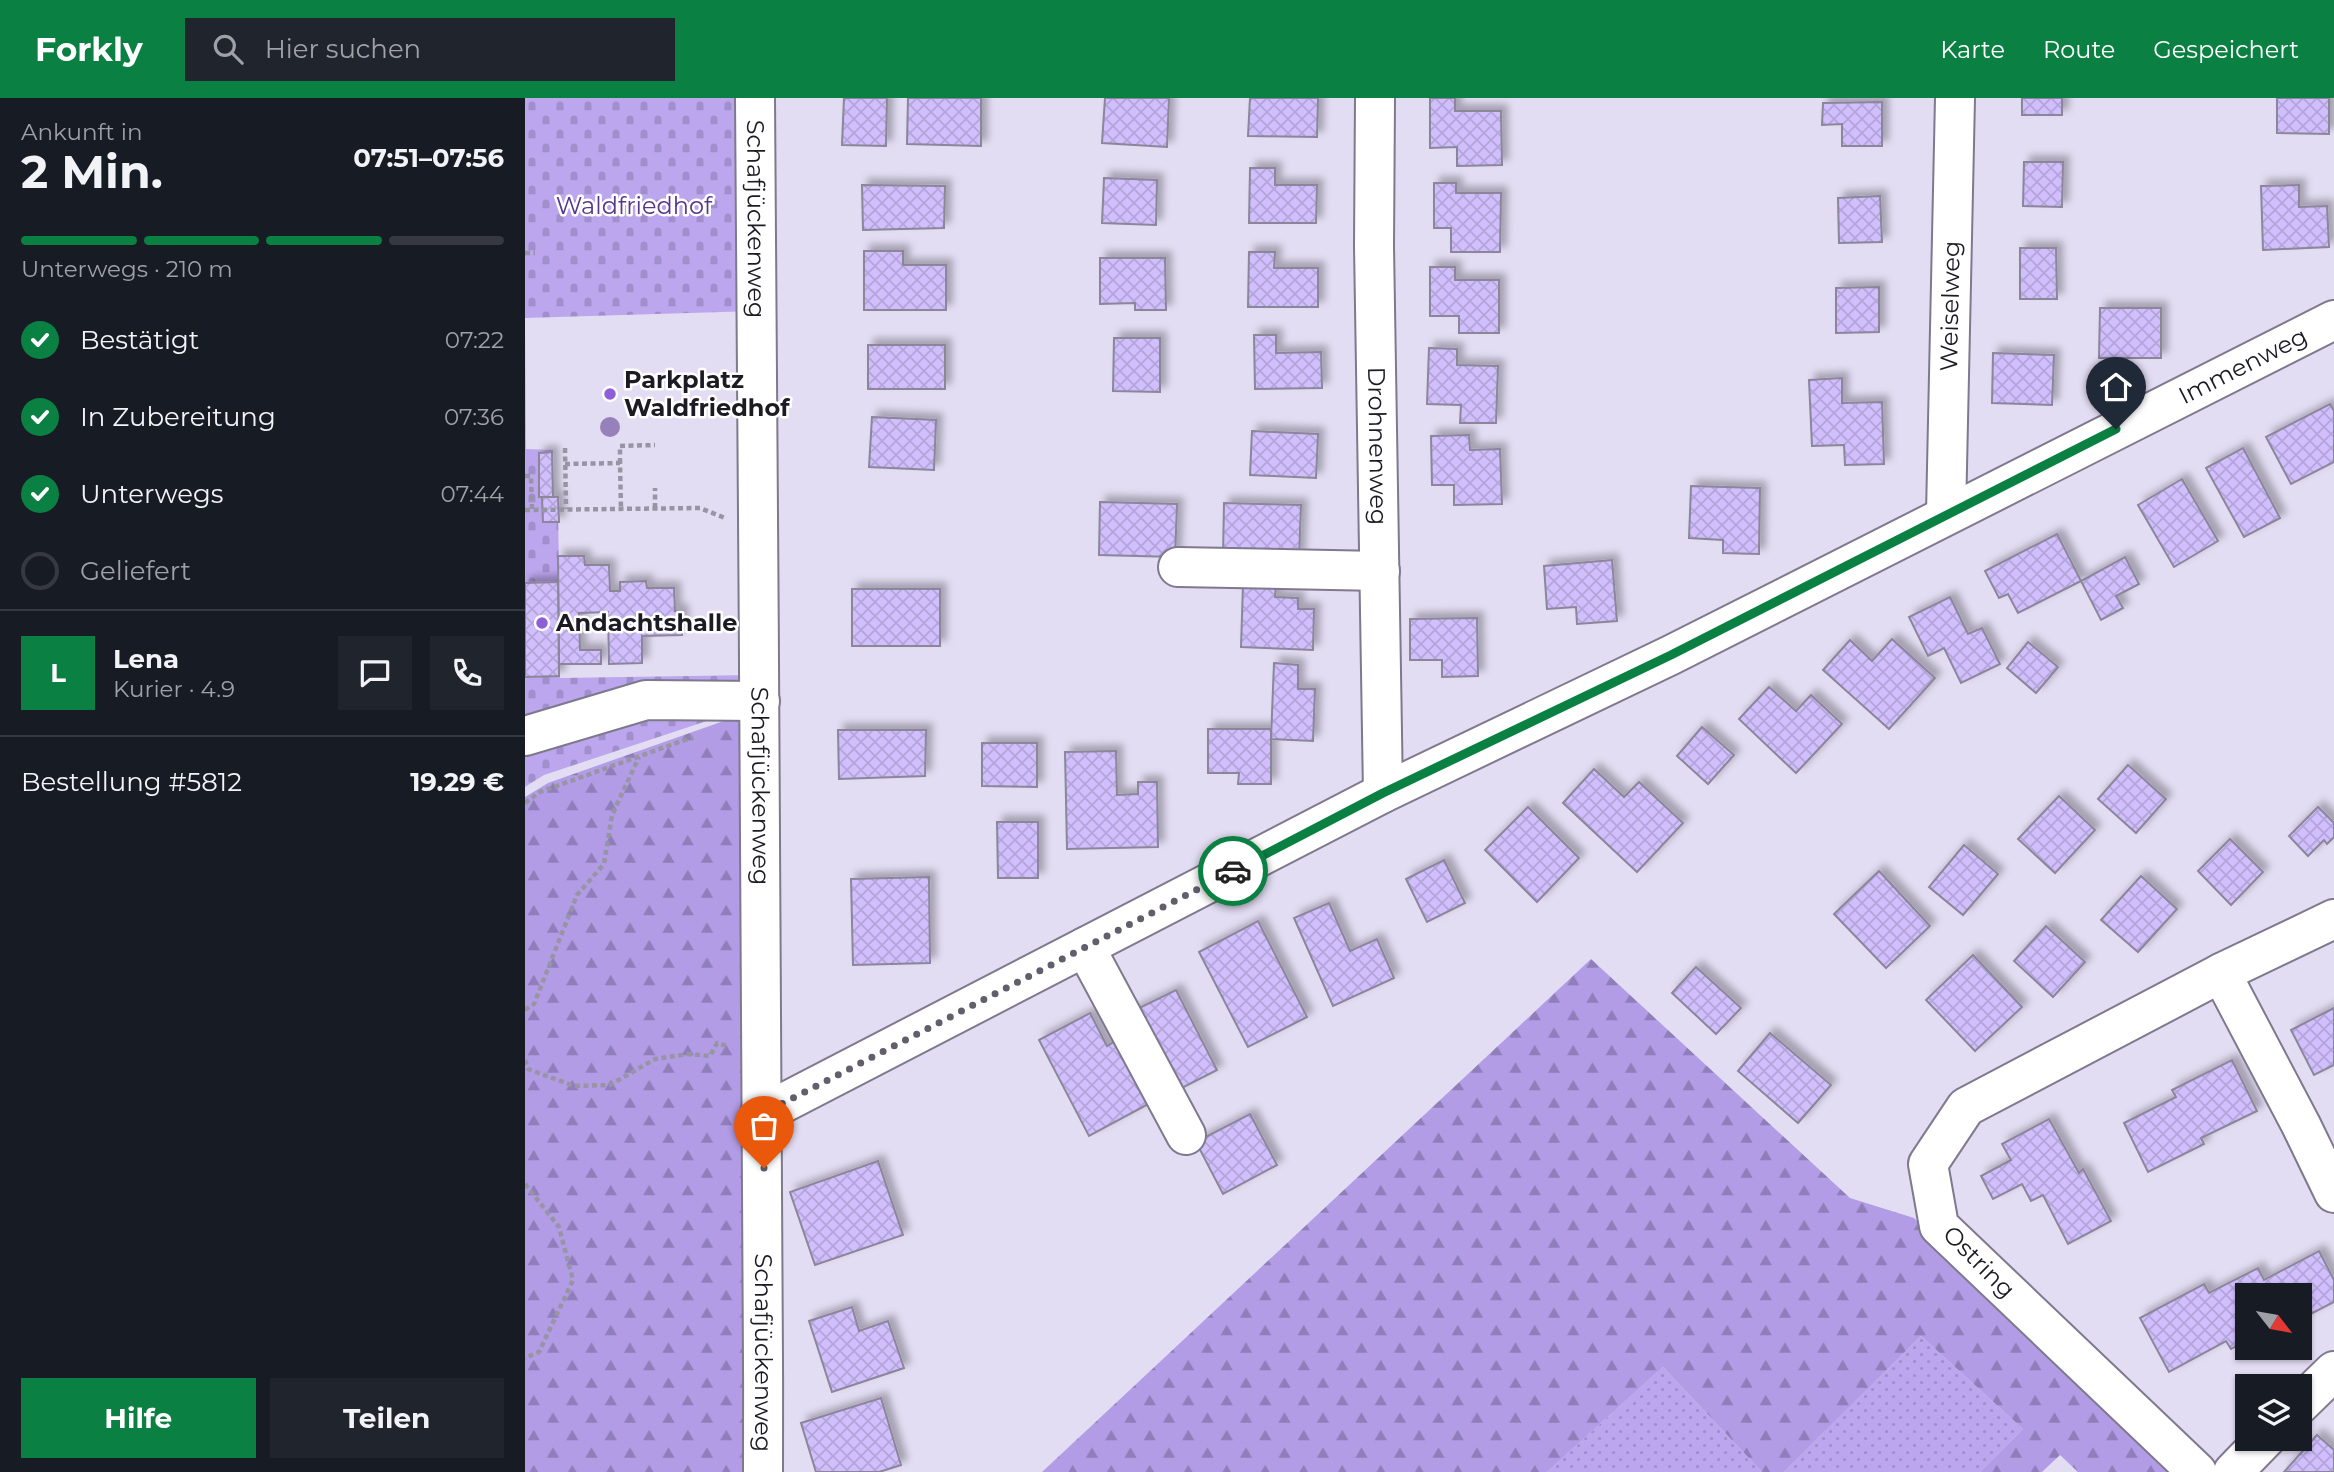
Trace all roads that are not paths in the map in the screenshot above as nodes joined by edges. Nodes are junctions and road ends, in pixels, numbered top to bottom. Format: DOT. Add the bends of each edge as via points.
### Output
graph roads {
  1 [pos="755,98"];
  2 [pos="1374,98"];
  3 [pos="1955,98"];
  4 [pos="2334,320"];
  5 [pos="1946,514"];
  6 [pos="1178,567"];
  7 [pos="1380,571"];
  8 [pos="760,701"];
  9 [pos="525,736"];
  10 [pos="1383,793"];
  11 [pos="2334,919"];
  12 [pos="1085,947"];
  13 [pos="2221,973"];
  14 [pos="764,1113"];
  15 [pos="2321,1130"];
  16 [pos="1186,1135"];
  17 [pos="2334,1193"];
  18 [pos="2334,1371"];
  19 [pos="2312,1392"];
  20 [pos="2253,1451"];
  21 [pos="764,1472"];
  22 [pos="2197,1472"];
  23 [pos="2233,1472"];
  1 -- 8 [label="street, Schafjückenweg"];
  2 -- 7 [label="street, Drohnenweg"];
  3 -- 5 [label="street, Weiselweg"];
  4 -- 5 [label="street, Immenweg"];
  5 -- 10 [label="street, Immenweg" via="1671,655"];
  6 -- 7 [label="street"];
  7 -- 10 [label="street, Drohnenweg"];
  8 -- 9 [label="street" via="646,700"];
  8 -- 14 [label="street, Schafjückenweg"];
  10 -- 12 [label="street, Immenweg"];
  11 -- 13 [label="street, Ostring"];
  12 -- 14 [label="street, Immenweg"];
  12 -- 16 [label="street"];
  13 -- 15 [label="street"];
  13 -- 22 [label="street, Ostring" via="1966,1107 1928,1164 1940,1226"];
  14 -- 21 [label="street, Schafjückenweg"];
  15 -- 17 [label="street"];
  18 -- 19 [label="street"];
  20 -- 23 [label="street"];
}
